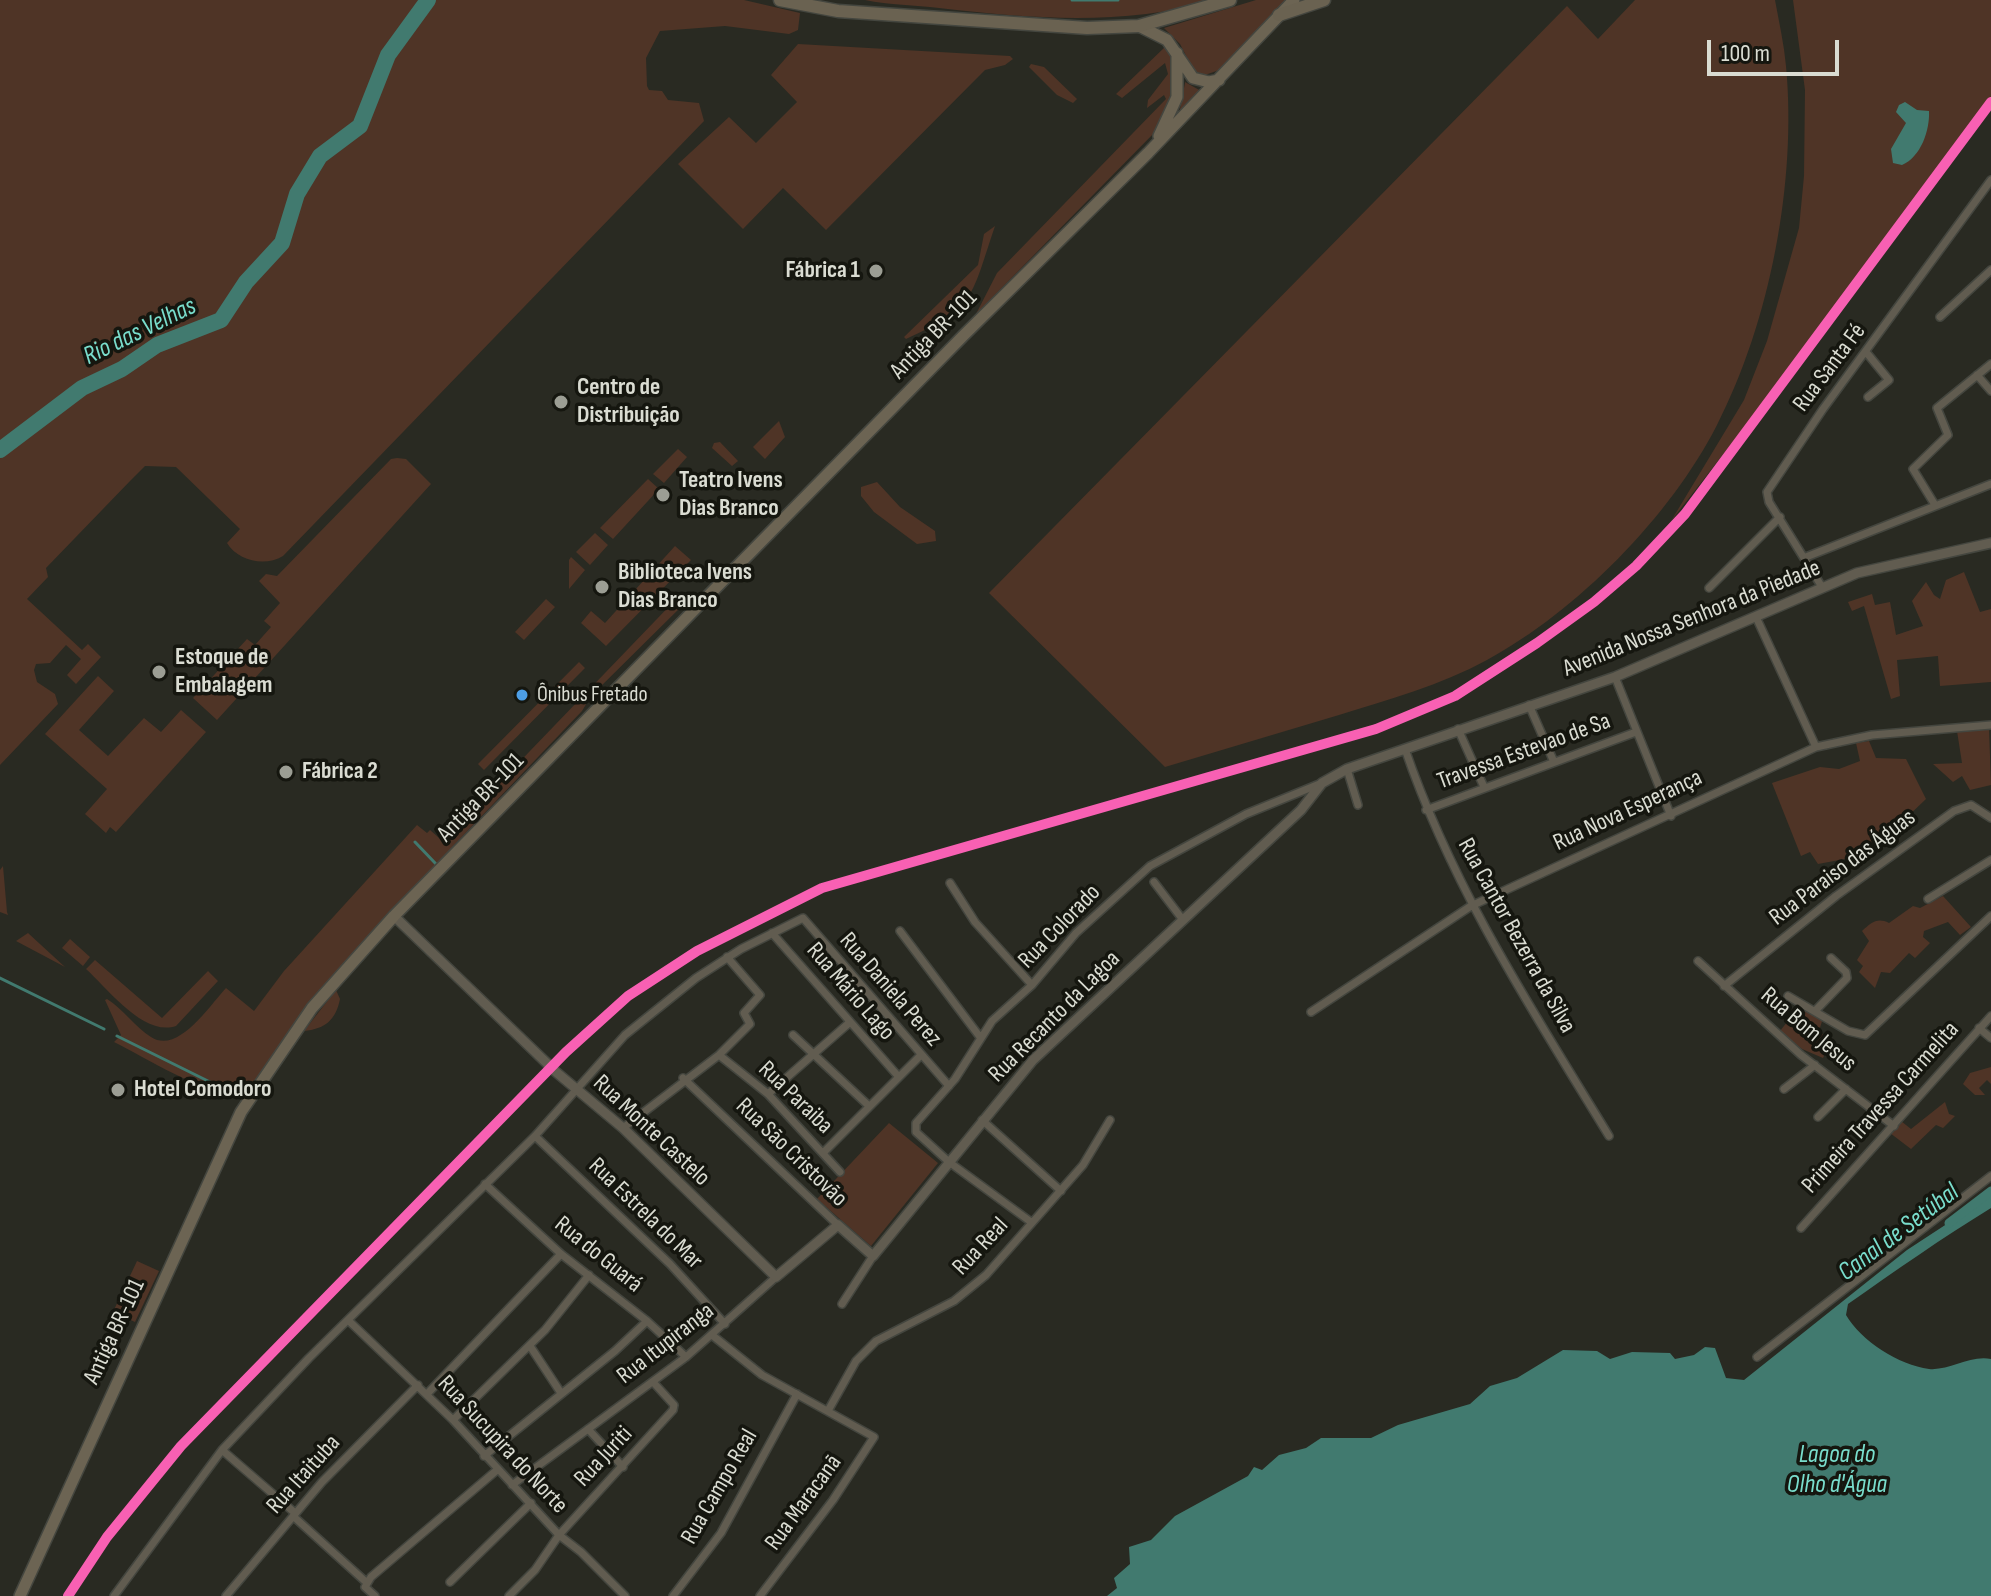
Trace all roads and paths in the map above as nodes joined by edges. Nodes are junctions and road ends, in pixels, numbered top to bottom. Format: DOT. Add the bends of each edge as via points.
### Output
graph roads {
  1 [pos="780,0"];
  2 [pos="858,0"];
  3 [pos="1230,0"];
  4 [pos="1294,0"];
  5 [pos="1324,0"];
  6 [pos="870,14"];
  7 [pos="1279,15"];
  8 [pos="1139,26"];
  9 [pos="1177,53"];
  10 [pos="1219,80"];
  11 [pos="1148,153"];
  12 [pos="1991,180"];
  13 [pos="1991,270"];
  14 [pos="1940,317"];
  15 [pos="1866,352"];
  16 [pos="1991,364"];
  17 [pos="1977,375"];
  18 [pos="1991,391"];
  19 [pos="1868,397"];
  20 [pos="1991,484"];
  21 [pos="1935,505"];
  22 [pos="1780,517"];
  23 [pos="1991,543"];
  24 [pos="1806,557"];
  25 [pos="1822,587"];
  26 [pos="1709,588"];
  27 [pos="1756,617"];
  28 [pos="1615,677"];
  29 [pos="1529,705"];
  30 [pos="1991,725"];
  31 [pos="1458,729"];
  32 [pos="1636,732"];
  33 [pos="1816,747"];
  34 [pos="1405,749"];
  35 [pos="1554,762"];
  36 [pos="1347,769"];
  37 [pos="1322,783"];
  38 [pos="1484,787"];
  39 [pos="1358,805"];
  40 [pos="1426,810"];
  41 [pos="1671,816"];
  42 [pos="1991,818"];
  43 [pos="1991,860"];
  44 [pos="1154,882"];
  45 [pos="950,883"];
  46 [pos="1928,899"];
  47 [pos="1471,906"];
  48 [pos="394,916"];
  49 [pos="1991,916"];
  50 [pos="1183,920"];
  51 [pos="900,931"];
  52 [pos="772,933"];
  53 [pos="727,957"];
  54 [pos="1831,958"];
  55 [pos="1698,961"];
  56 [pos="1032,985"];
  57 [pos="1724,986"];
  58 [pos="1788,996"];
  59 [pos="1815,1011"];
  60 [pos="1311,1012"];
  61 [pos="1991,1016"];
  62 [pos="849,1023"];
  63 [pos="1979,1028"];
  64 [pos="793,1035"];
  65 [pos="980,1037"];
  66 [pos="1991,1038"];
  67 [pos="719,1055"];
  68 [pos="813,1055"];
  69 [pos="920,1056"];
  70 [pos="1815,1065"];
  71 [pos="898,1076"];
  72 [pos="683,1078"];
  73 [pos="949,1086"];
  74 [pos="577,1089"];
  75 [pos="1784,1089"];
  76 [pos="1846,1089"];
  77 [pos="768,1094"];
  78 [pos="869,1106"];
  79 [pos="1818,1117"];
  80 [pos="982,1120"];
  81 [pos="1110,1120"];
  82 [pos="1894,1126"];
  83 [pos="623,1128"];
  84 [pos="535,1136"];
  85 [pos="1609,1136"];
  86 [pos="823,1153"];
  87 [pos="949,1162"];
  88 [pos="840,1172"];
  89 [pos="1991,1176"];
  90 [pos="485,1184"];
  91 [pos="1061,1191"];
  92 [pos="1031,1222"];
  93 [pos="838,1225"];
  94 [pos="1801,1228"];
  95 [pos="561,1254"];
  96 [pos="873,1256"];
  97 [pos="589,1275"];
  98 [pos="776,1277"];
  99 [pos="842,1304"];
  100 [pos="349,1321"];
  101 [pos="647,1321"];
  102 [pos="725,1324"];
  103 [pos="712,1335"];
  104 [pos="530,1346"];
  105 [pos="686,1357"];
  106 [pos="1757,1357"];
  107 [pos="653,1382"];
  108 [pos="418,1385"];
  109 [pos="561,1393"];
  110 [pos="427,1394"];
  111 [pos="797,1394"];
  112 [pos="829,1409"];
  113 [pos="453,1420"];
  114 [pos="588,1429"];
  115 [pos="222,1450"];
  116 [pos="484,1456"];
  117 [pos="623,1467"];
  118 [pos="497,1470"];
  119 [pos="512,1485"];
  120 [pos="531,1503"];
  121 [pos="294,1514"];
  122 [pos="559,1535"];
  123 [pos="369,1580"];
  124 [pos="450,1582"];
  125 [pos="20,1596"];
  126 [pos="114,1596"];
  127 [pos="226,1596"];
  128 [pos="375,1596"];
  129 [pos="509,1596"];
  130 [pos="625,1596"];
  131 [pos="673,1596"];
  132 [pos="760,1596"];
  1 -- 6 [label="highway"];
  2 -- 6 [label="highway"];
  3 -- 8 [label="highway"];
  4 -- 7 [label="main road"];
  5 -- 7 [label="highway"];
  6 -- 8 [label="highway" via="1060,28"];
  7 -- 10 [label="main road"];
  8 -- 9 [label="main road" via="1163,36"];
  9 -- 10 [label="main road" via="1193,78"];
  9 -- 11 [label="main road" via="1175,105"];
  10 -- 11 [label="main road"];
  11 -- 48 [label="main road, Antiga BR-101"];
  12 -- 15 [label="street, Rua Santa Fé"];
  13 -- 14 [label="street"];
  15 -- 19 [label="street" via="1889,380"];
  15 -- 22 [label="street, Rua Santa Fé" via="1767,492"];
  16 -- 17 [label="street"];
  17 -- 18 [label="street"];
  17 -- 21 [label="street" via="1939,406 1948,435 1913,469"];
  20 -- 21 [label="street"];
  21 -- 24 [label="street"];
  22 -- 24 [label="street, Rua Santa Fé"];
  22 -- 26 [label="street"];
  23 -- 25 [label="street, Avenida Nossa Senhora da Piedade" via="1875,567"];
  24 -- 25 [label="street, Rua Santa Fé"];
  25 -- 27 [label="street, Avenida Nossa Senhora da Piedade"];
  27 -- 28 [label="street, Avenida Nossa Senhora da Piedade"];
  27 -- 33 [label="street"];
  28 -- 29 [label="street, Avenida Nossa Senhora da Piedade"];
  28 -- 32 [label="street"];
  29 -- 31 [label="street, Avenida Nossa Senhora da Piedade"];
  29 -- 35 [label="street"];
  30 -- 33 [label="street, Rua Nova Esperança" via="1888,733"];
  31 -- 34 [label="street, Avenida Nossa Senhora da Piedade"];
  31 -- 38 [label="street"];
  32 -- 35 [label="street, Travessa Estevao de Sa"];
  32 -- 41 [label="street"];
  33 -- 41 [label="street, Rua Nova Esperança"];
  34 -- 36 [label="street, Avenida Nossa Senhora da Piedade"];
  34 -- 40 [label="street, Rua Cantor Bezerra da Silva"];
  35 -- 38 [label="street, Travessa Estevao de Sa"];
  36 -- 37 [label="street, Avenida Nossa Senhora da Piedade"];
  36 -- 39 [label="street"];
  37 -- 50 [label="street, Rua Recanto da Lagoa" via="1307,805"];
  37 -- 56 [label="street, Rua Colorado" via="1246,814 1158,861 1076,933"];
  38 -- 40 [label="street, Travessa Estevao de Sa"];
  40 -- 47 [label="street, Rua Cantor Bezerra da Silva"];
  41 -- 47 [label="street, Rua Nova Esperança"];
  42 -- 57 [label="street, Rua Paraiso das Águas" via="1971,805 1954,811"];
  43 -- 46 [label="street"];
  44 -- 50 [label="street"];
  45 -- 56 [label="street" via="975,922"];
  47 -- 60 [label="street, Rua Nova Esperança"];
  47 -- 85 [label="street, Rua Cantor Bezerra da Silva"];
  48 -- 74 [label="street, Rua Monte Castelo"];
  48 -- 125 [label="main road, Antiga BR-101" via="312,1008 241,1112"];
  49 -- 59 [label="street" via="1865,1035"];
  50 -- 80 [label="street, Rua Recanto da Lagoa" via="1033,1060"];
  51 -- 65 [label="street"];
  52 -- 53 [label="street"];
  52 -- 62 [label="street, Rua Mário Lago"];
  52 -- 69 [label="street, Rua Daniela Perez" via="803,918"];
  53 -- 67 [label="street" via="760,996 744,1013 750,1024"];
  53 -- 74 [label="street" via="640,1021"];
  54 -- 59 [label="street" via="1847,978"];
  55 -- 57 [label="street, Rua Bom Jesus"];
  56 -- 65 [label="street, Rua Colorado"];
  57 -- 70 [label="street, Rua Bom Jesus"];
  58 -- 59 [label="street"];
  61 -- 63 [label="street, Primeira Travessa Carmelita"];
  62 -- 68 [label="street"];
  62 -- 71 [label="street, Rua Mário Lago"];
  63 -- 66 [label="street"];
  63 -- 82 [label="street, Primeira Travessa Carmelita"];
  64 -- 68 [label="street"];
  65 -- 73 [label="street, Rua Colorado"];
  67 -- 72 [label="street"];
  67 -- 77 [label="street, Rua Paraiba"];
  68 -- 77 [label="street"];
  68 -- 78 [label="street"];
  69 -- 71 [label="street"];
  69 -- 73 [label="street, Rua Daniela Perez"];
  70 -- 75 [label="street"];
  70 -- 76 [label="street, Rua Bom Jesus"];
  71 -- 78 [label="street"];
  72 -- 83 [label="street"];
  72 -- 93 [label="street, Rua São Cristovão"];
  73 -- 87 [label="street, Rua Colorado" via="914,1126"];
  74 -- 83 [label="street, Rua Monte Castelo"];
  74 -- 84 [label="street"];
  76 -- 79 [label="street"];
  76 -- 82 [label="street, Rua Bom Jesus"];
  77 -- 86 [label="street, Rua Paraiba"];
  78 -- 86 [label="street"];
  80 -- 87 [label="street, Rua Recanto da Lagoa"];
  80 -- 91 [label="street"];
  81 -- 91 [label="street, Rua Real"];
  82 -- 94 [label="street, Primeira Travessa Carmelita"];
  83 -- 98 [label="street, Rua Monte Castelo"];
  84 -- 90 [label="street"];
  84 -- 102 [label="street, Rua Estrela do Mar"];
  86 -- 88 [label="street, Rua Paraiba"];
  87 -- 92 [label="street"];
  87 -- 96 [label="street, Rua Recanto da Lagoa"];
  89 -- 106 [label="street"];
  90 -- 95 [label="street, Rua do Guará"];
  90 -- 100 [label="street"];
  91 -- 92 [label="street, Rua Real"];
  92 -- 112 [label="street, Rua Real" via="975,1286 869,1347"];
  93 -- 96 [label="street, Rua São Cristovão"];
  93 -- 98 [label="street, Rua Itupiranga"];
  95 -- 97 [label="street, Rua do Guará"];
  95 -- 110 [label="street"];
  96 -- 99 [label="street, Rua Recanto da Lagoa"];
  97 -- 101 [label="street, Rua do Guará"];
  97 -- 104 [label="street"];
  98 -- 102 [label="street, Rua Itupiranga"];
  100 -- 108 [label="street, Rua Sucupira do Norte"];
  100 -- 115 [label="street"];
  101 -- 105 [label="street, Rua do Guará"];
  101 -- 109 [label="street"];
  102 -- 103 [label="street, Rua Itupiranga"];
  103 -- 105 [label="street, Rua Itupiranga"];
  103 -- 111 [label="street" via="751,1368"];
  104 -- 109 [label="street"];
  104 -- 113 [label="street"];
  105 -- 107 [label="street, Rua Itupiranga"];
  107 -- 114 [label="street, Rua Itupiranga"];
  107 -- 117 [label="street, Rua Juriti" via="674,1409"];
  108 -- 110 [label="street, Rua Sucupira do Norte"];
  108 -- 121 [label="street, Rua Itaituba"];
  109 -- 116 [label="street"];
  110 -- 113 [label="street, Rua Sucupira do Norte"];
  111 -- 112 [label="street"];
  111 -- 131 [label="street, Rua Campo Real" via="721,1533"];
  112 -- 132 [label="street, Rua Maracanã" via="874,1438"];
  113 -- 116 [label="street, Rua Sucupira do Norte"];
  114 -- 117 [label="street"];
  114 -- 119 [label="street, Rua Itupiranga"];
  115 -- 121 [label="street"];
  115 -- 126 [label="street"];
  116 -- 118 [label="street, Rua Sucupira do Norte"];
  117 -- 122 [label="street, Rua Juriti"];
  118 -- 119 [label="street, Rua Sucupira do Norte"];
  118 -- 123 [label="street"];
  119 -- 120 [label="street, Rua Sucupira do Norte"];
  120 -- 122 [label="street, Rua Sucupira do Norte"];
  120 -- 124 [label="street"];
  121 -- 123 [label="street"];
  121 -- 127 [label="street, Rua Itaituba"];
  122 -- 129 [label="street, Rua Juriti"];
  122 -- 130 [label="street, Rua Sucupira do Norte"];
  123 -- 128 [label="street" via="365,1587"];
}
